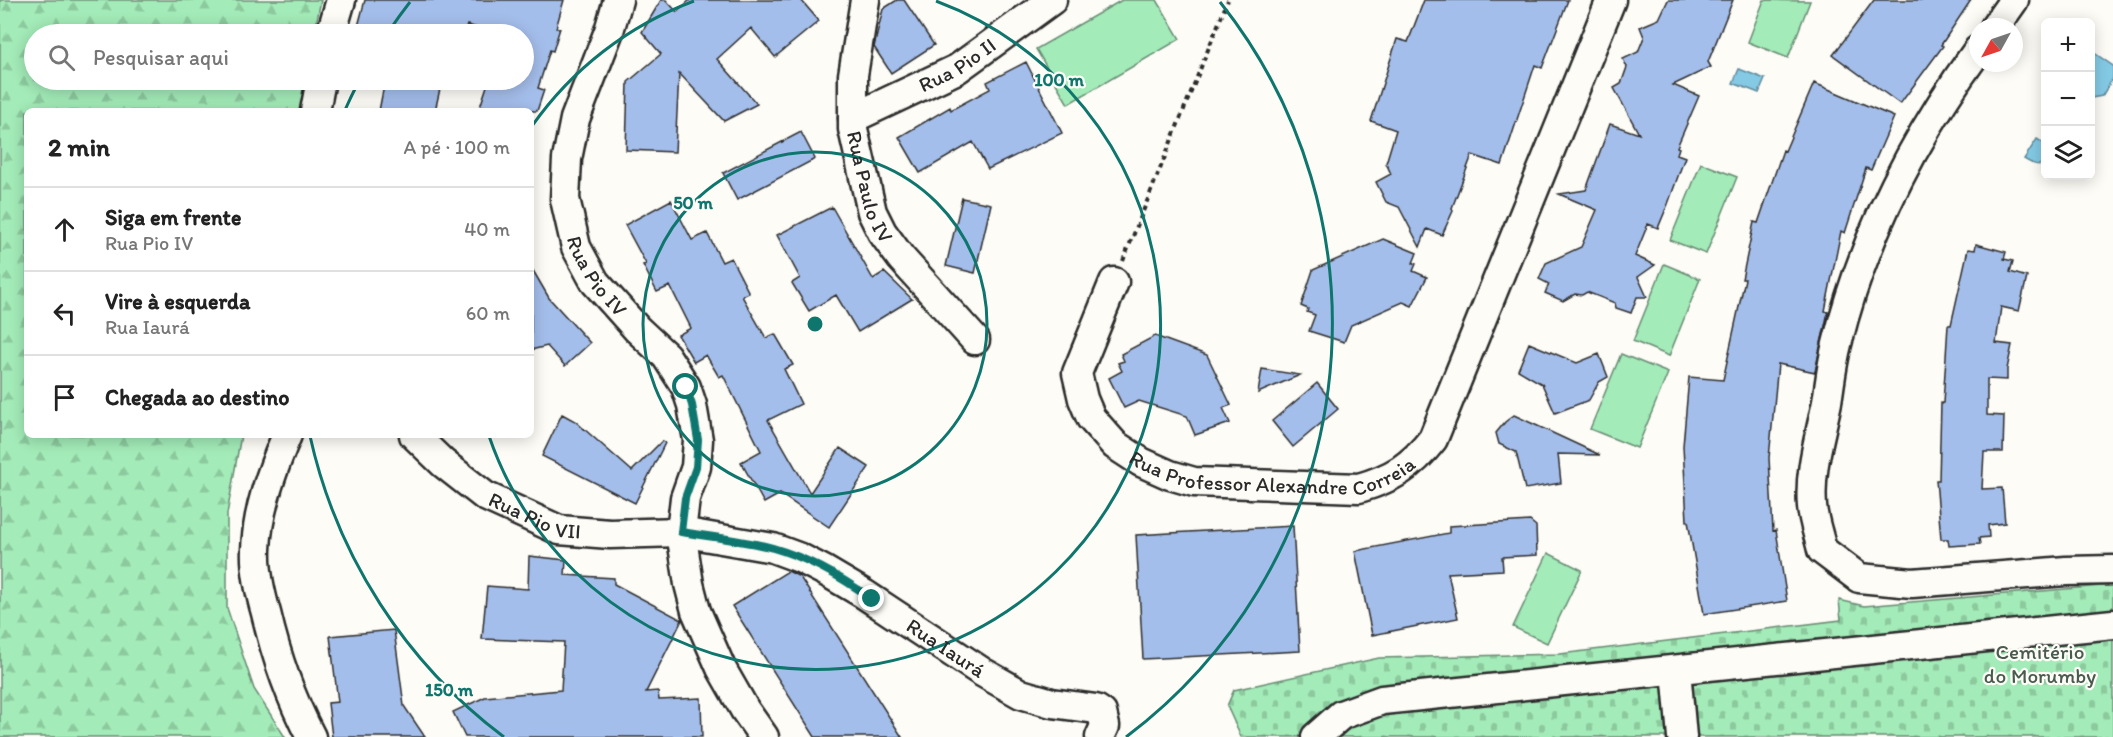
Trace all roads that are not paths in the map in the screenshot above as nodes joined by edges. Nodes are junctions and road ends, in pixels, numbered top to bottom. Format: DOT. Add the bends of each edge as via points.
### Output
graph roads {
  1 [pos="341,0"];
  2 [pos="618,0"];
  3 [pos="865,0"];
  4 [pos="1052,0"];
  5 [pos="1611,0"];
  6 [pos="2014,0"];
  7 [pos="2001,18"];
  8 [pos="334,24"];
  9 [pos="1969,62"];
  10 [pos="319,90"];
  11 [pos="316,108"];
  12 [pos="853,118"];
  13 [pos="1114,282"];
  14 [pos="975,340"];
  15 [pos="286,438"];
  16 [pos="417,438"];
  17 [pos="681,532"];
  18 [pos="2113,570"];
  19 [pos="2113,624"];
  20 [pos="1676,670"];
  21 [pos="1102,731"];
  22 [pos="311,737"];
  23 [pos="764,737"];
  24 [pos="1316,737"];
  25 [pos="1682,737"];
  1 -- 8 [label="street"];
  2 -- 17 [label="street, Rua Pio IV" via="574,119 565,200 576,247 595,282 666,356 686,387 698,440"];
  3 -- 12 [label="street, Rua Paulo IV" via="853,75"];
  4 -- 12 [label="street, Rua Pio II" via="957,69"];
  5 -- 13 [label="street, Rua Professor Alexandre Correia" via="1433,439 1413,461 1385,480 1359,488 1194,482 1141,462 1115,445 1091,418 1077,374"];
  6 -- 7 [label="street"];
  9 -- 18 [label="street" via="1898,177 1856,278 1836,345 1814,461 1812,506 1822,550 1859,578 1912,584"];
  10 -- 11 [label="street"];
  12 -- 14 [label="street, Rua Paulo IV" via="865,186 882,232"];
  15 -- 22 [label="street" via="263,504 256,550 257,580 279,664"];
  16 -- 17 [label="street, Rua Pio VII" via="485,496 559,530 610,534"];
  17 -- 21 [label="street, Rua Iaurá" via="773,548 800,558 1021,694 1096,709 1102,713"];
  17 -- 23 [label="street, Rua Pio IV" via="696,611 729,684"];
  19 -- 20 [label="street"];
  20 -- 24 [label="street" via="1382,700 1341,715"];
  20 -- 25 [label="street"];
}
